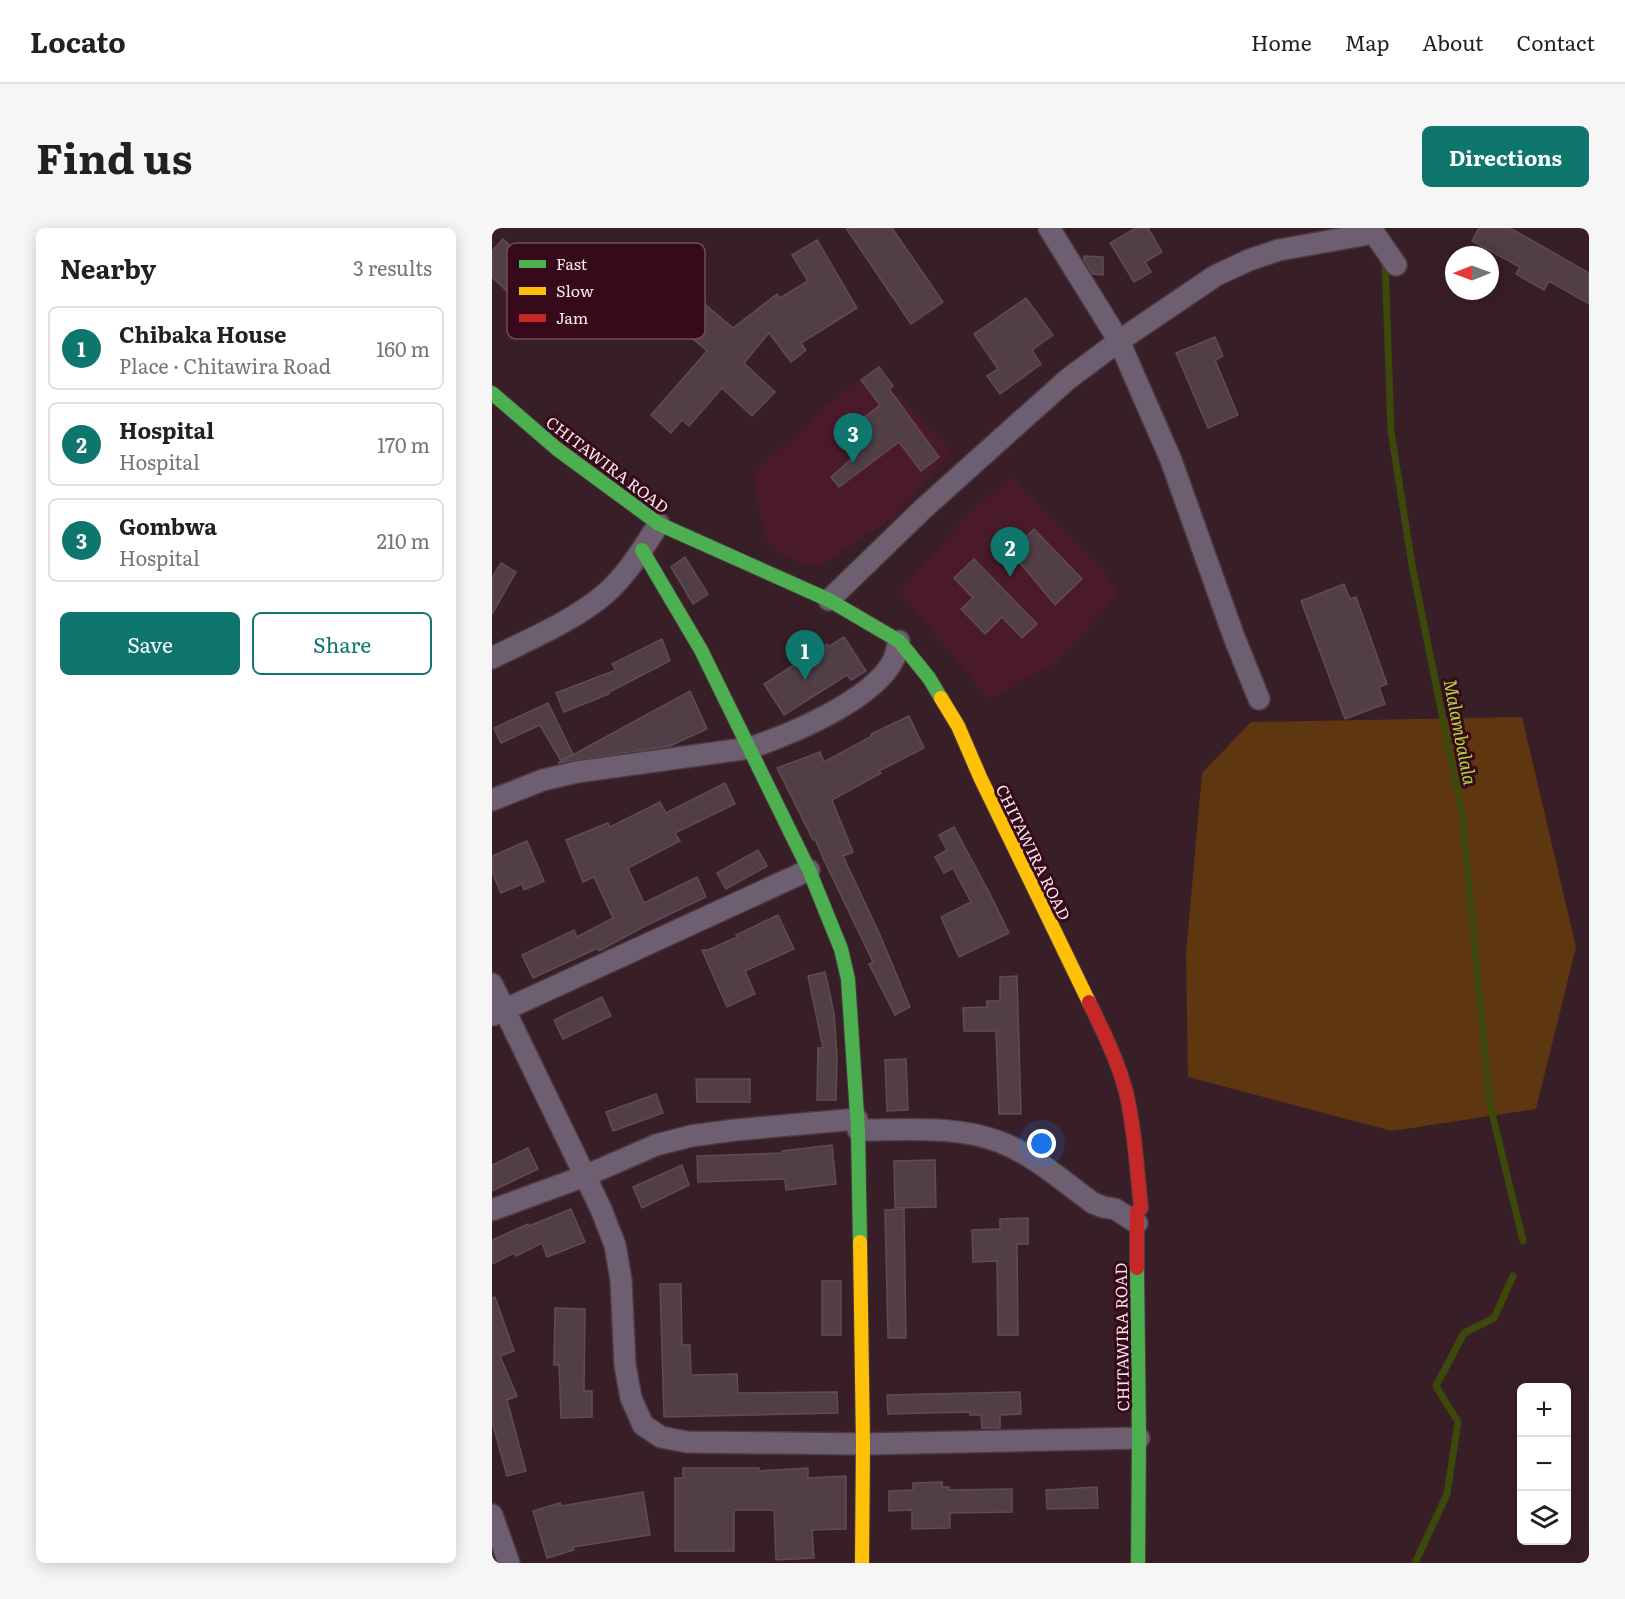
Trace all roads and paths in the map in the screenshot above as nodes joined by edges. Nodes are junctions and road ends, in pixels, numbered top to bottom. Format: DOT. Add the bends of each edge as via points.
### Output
graph roads {
  1 [pos="1049,228"];
  2 [pos="1396,265"];
  3 [pos="1119,341"];
  4 [pos="492,393"];
  5 [pos="659,524"];
  6 [pos="642,550"];
  7 [pos="829,600"];
  8 [pos="899,641"];
  9 [pos="492,658"];
  10 [pos="1259,699"];
  11 [pos="750,748"];
  12 [pos="492,800"];
  13 [pos="809,870"];
  14 [pos="492,984"];
  15 [pos="498,1012"];
  16 [pos="858,1124"];
  17 [pos="585,1176"];
  18 [pos="492,1210"];
  19 [pos="1137,1223"];
  20 [pos="1139,1438"];
  21 [pos="864,1444"];
  22 [pos="492,1515"];
  23 [pos="509,1563"];
  24 [pos="862,1563"];
  25 [pos="1138,1563"];
  1 -- 3 [label="street"];
  2 -- 3 [label="street" via="1374,233 1279,250 1215,276"];
  3 -- 7 [label="street" via="1068,379"];
  3 -- 10 [label="street" via="1171,459"];
  4 -- 5 [label="street, CHITAWIRA ROAD" via="557,449"];
  5 -- 6 [label="street"];
  5 -- 7 [label="street, CHITAWIRA ROAD"];
  6 -- 9 [label="street" via="605,594 583,610"];
  6 -- 11 [label="street" via="701,650"];
  7 -- 8 [label="street, CHITAWIRA ROAD"];
  8 -- 11 [label="street" via="881,676 850,703"];
  8 -- 19 [label="street, CHITAWIRA ROAD" via="929,678 958,726 1118,1067 1133,1139 1141,1208"];
  11 -- 12 [label="street" via="577,772 543,780"];
  11 -- 13 [label="street"];
  13 -- 15 [label="street"];
  13 -- 16 [label="street" via="841,949 848,979"];
  14 -- 15 [label="street"];
  15 -- 17 [label="street"];
  16 -- 17 [label="street" via="691,1136 656,1145"];
  16 -- 19 [label="street" via="946,1130 1001,1143 1030,1158 1093,1203 1115,1209"];
  16 -- 21 [label="street"];
  17 -- 18 [label="street"];
  17 -- 21 [label="street" via="615,1245 621,1280 625,1365 631,1398 643,1425 661,1437 687,1442"];
  19 -- 20 [label="street, CHITAWIRA ROAD"];
  20 -- 21 [label="street"];
  20 -- 25 [label="street, CHITAWIRA ROAD"];
  21 -- 24 [label="street"];
  22 -- 23 [label="street"];
}
